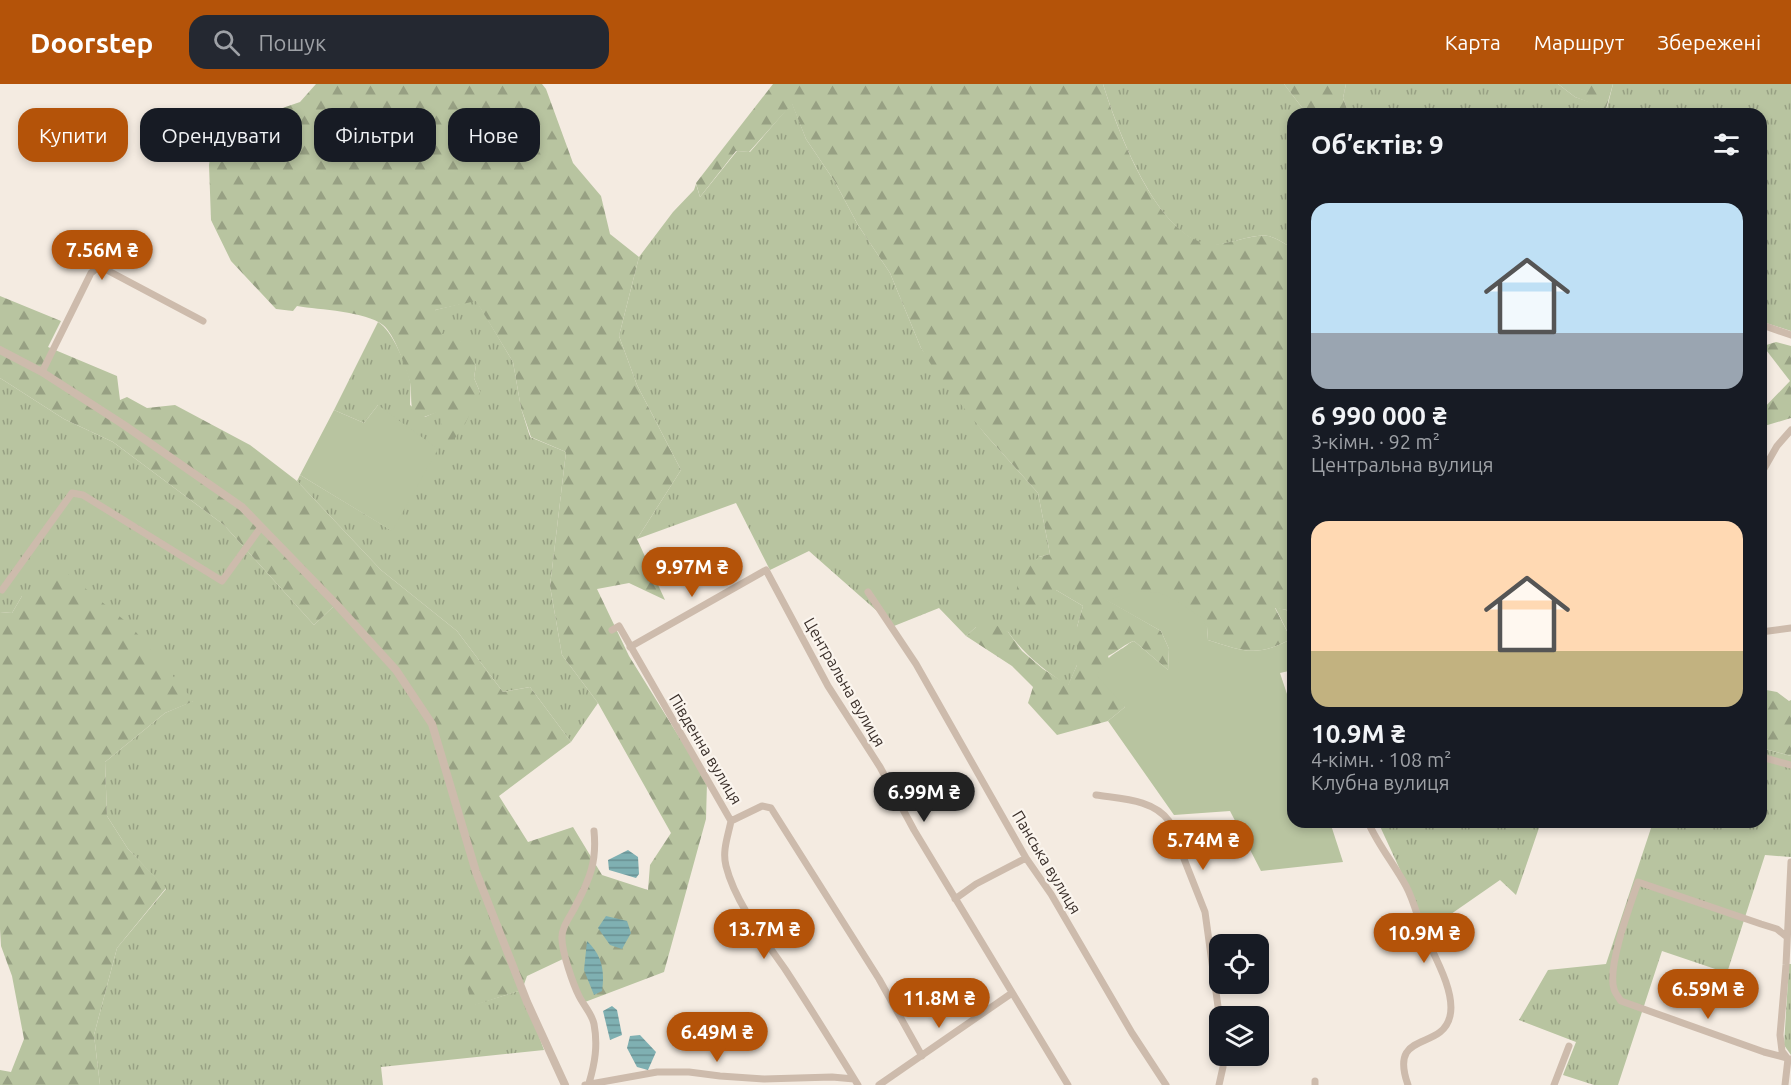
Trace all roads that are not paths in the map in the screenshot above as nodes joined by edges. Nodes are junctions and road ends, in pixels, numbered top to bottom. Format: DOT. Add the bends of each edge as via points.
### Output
graph roads {
  1 [pos="203,321"];
  2 [pos="1767,327"];
  3 [pos="1791,335"];
  4 [pos="0,350"];
  5 [pos="42,372"];
  6 [pos="1791,430"];
  7 [pos="1767,464"];
  8 [pos="261,527"];
  9 [pos="2,590"];
  10 [pos="868,592"];
  11 [pos="1791,628"];
  12 [pos="612,630"];
  13 [pos="1767,631"];
  14 [pos="630,647"];
  15 [pos="1767,759"];
  16 [pos="1791,765"];
  17 [pos="1096,795"];
  18 [pos="731,821"];
  19 [pos="1371,828"];
  20 [pos="594,831"];
  21 [pos="1026,858"];
  22 [pos="1791,862"];
  23 [pos="955,899"];
  24 [pos="1787,937"];
  25 [pos="1012,993"];
  26 [pos="1218,1006"];
  27 [pos="1569,1046"];
  28 [pos="922,1056"];
  29 [pos="1790,1059"];
  30 [pos="1223,1066"];
  31 [pos="856,1082"];
  32 [pos="587,1084"];
  33 [pos="565,1085"];
  34 [pos="879,1085"];
  35 [pos="1068,1085"];
  36 [pos="1166,1085"];
  37 [pos="1219,1085"];
  38 [pos="1408,1085"];
  39 [pos="1554,1085"];
  40 [pos="1785,1085"];
  1 -- 5 [label="street" via="97,268"];
  2 -- 3 [label="street"];
  4 -- 5 [label="street"];
  5 -- 8 [label="street" via="232,500"];
  6 -- 7 [label="street"];
  8 -- 9 [label="street" via="222,582 82,495 72,493"];
  8 -- 33 [label="street" via="396,670 432,724 476,872 527,1002"];
  10 -- 21 [label="street, Панська вулиця" via="916,663"];
  11 -- 13 [label="street"];
  12 -- 14 [label="street, Південна вулиця" via="619,626"];
  14 -- 18 [label="street, Південна вулиця"];
  14 -- 23 [label="street, Центральна вулиця" via="766,570 828,686 880,767"];
  15 -- 16 [label="street"];
  17 -- 26 [label="street" via="1153,807 1169,821 1205,912"];
  18 -- 28 [label="street, Південна вулиця" via="762,806 771,808 879,979"];
  18 -- 31 [label="street" via="725,850 731,879 756,926"];
  19 -- 38 [label="street" via="1406,886 1450,1002 1450,1017 1444,1026 1406,1053 1402,1061"];
  20 -- 32 [label="street" via="593,869 562,938 574,986 594,1024 597,1046"];
  21 -- 23 [label="street"];
  21 -- 36 [label="street, Панська вулиця"];
  22 -- 24 [label="street"];
  23 -- 25 [label="street, Центральна вулиця"];
  24 -- 29 [label="street" via="1780,1035 1782,1051"];
  24 -- 29 [label="street" via="1777,929 1638,882 1613,977 1614,990 1622,1001"];
  25 -- 28 [label="street"];
  25 -- 35 [label="street, Центральна вулиця"];
  27 -- 39 [label="street"];
  28 -- 34 [label="street"];
  29 -- 40 [label="street"];
  30 -- 37 [label="street"];
  31 -- 32 [label="street" via="832,1077 764,1079 657,1072"];
}
